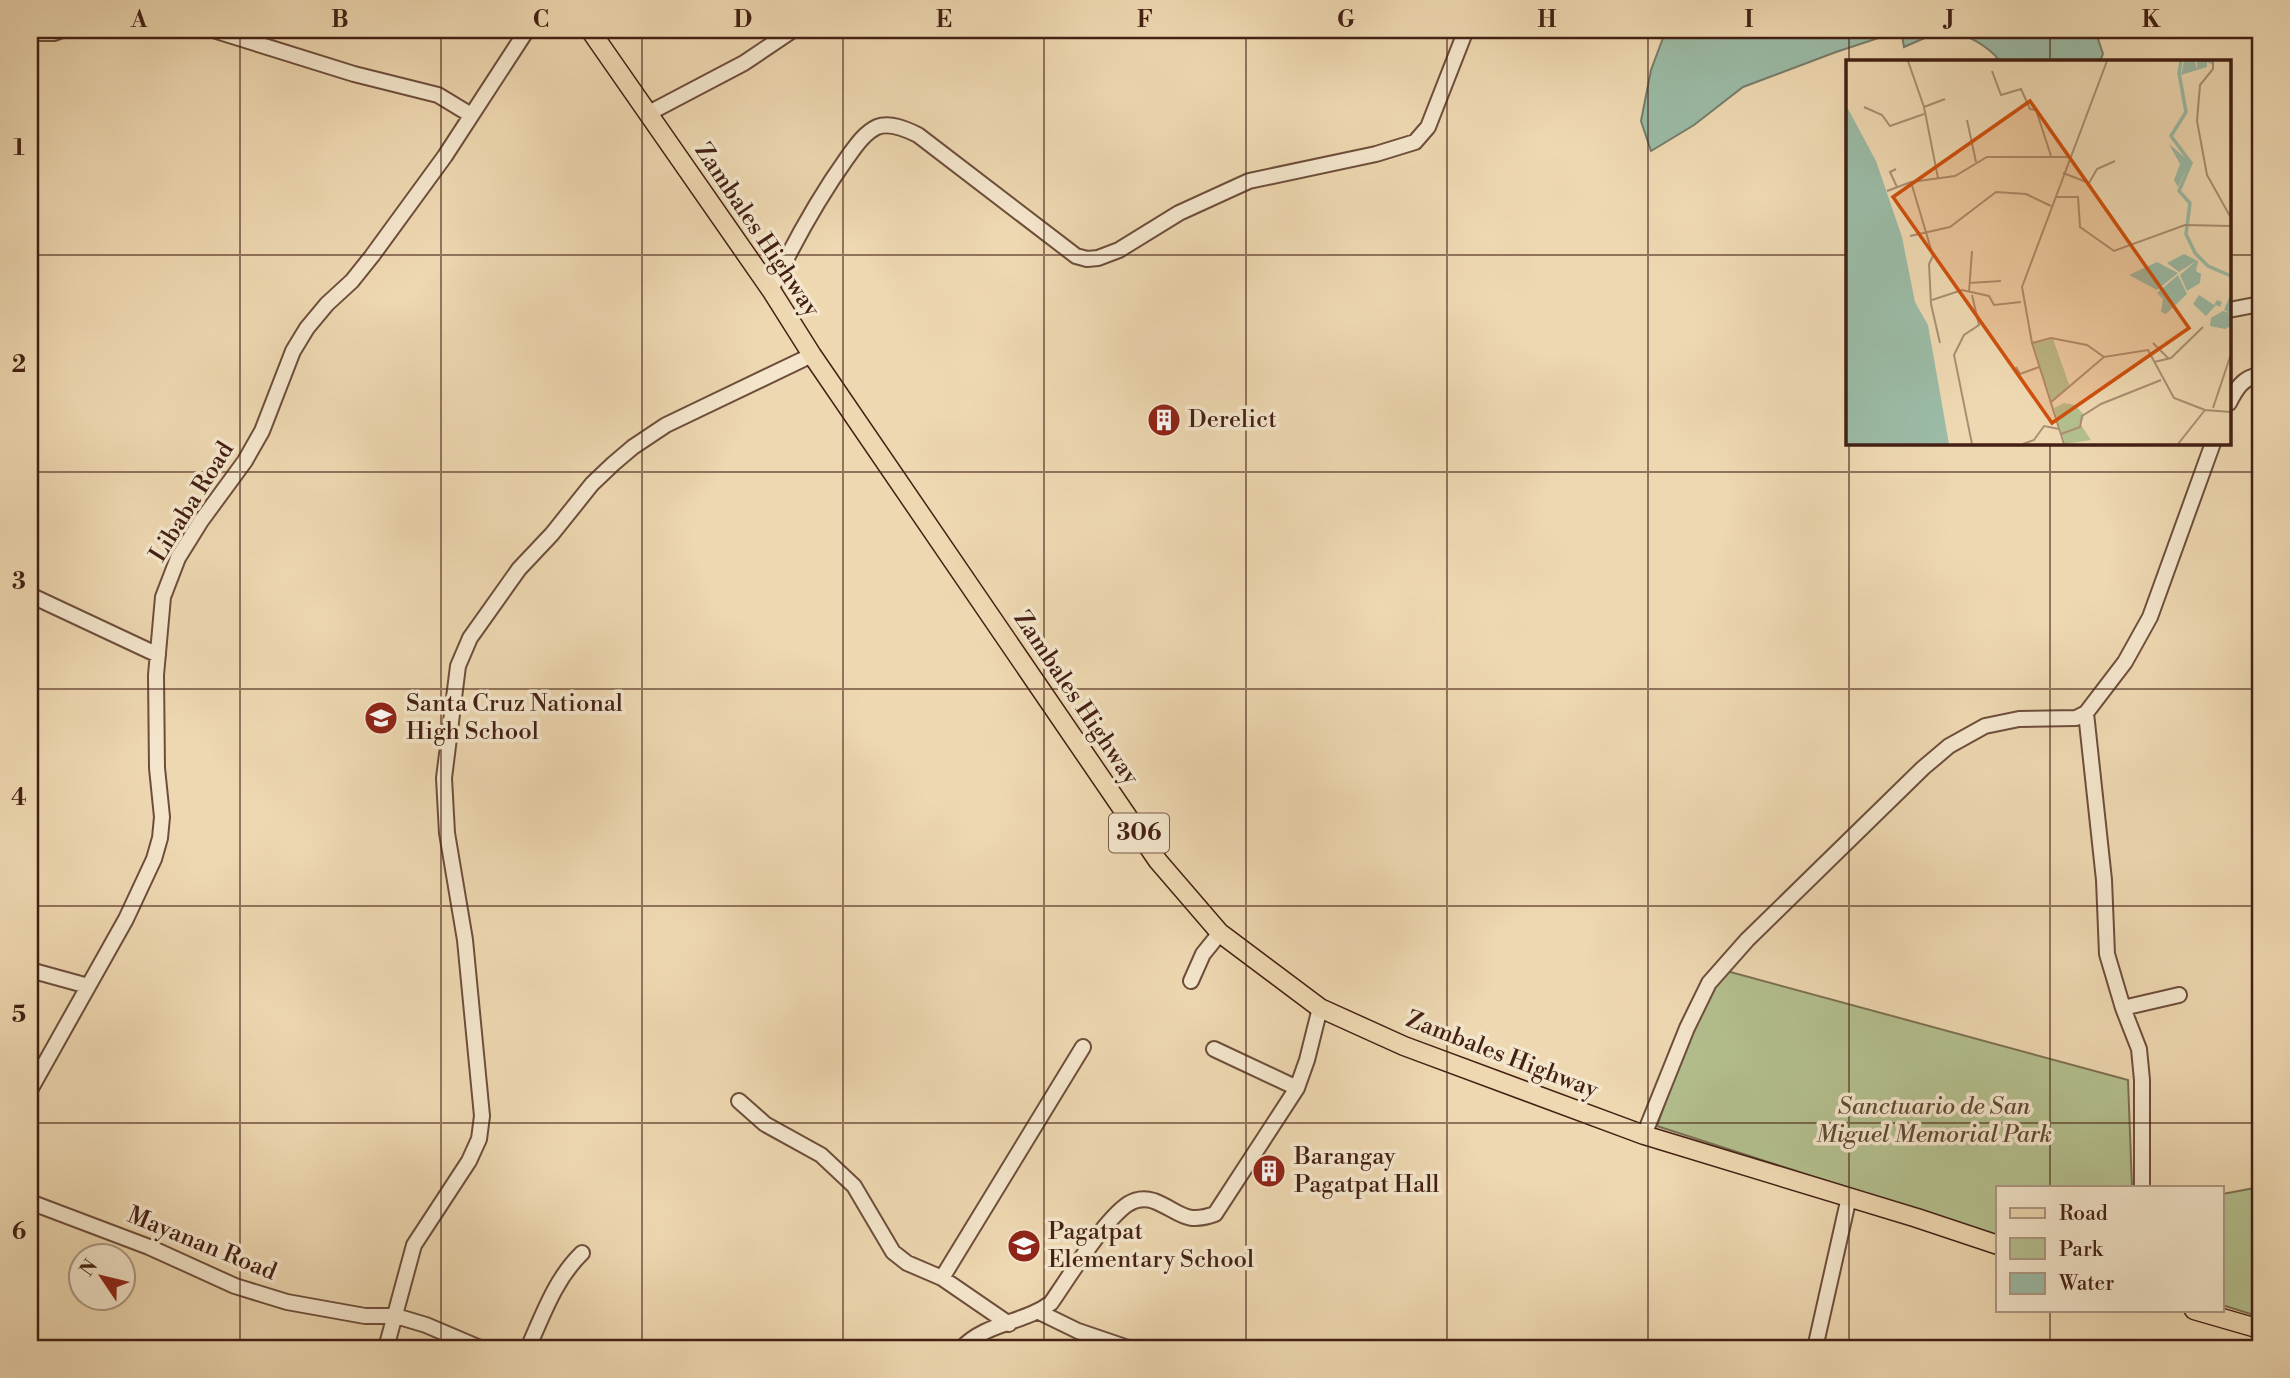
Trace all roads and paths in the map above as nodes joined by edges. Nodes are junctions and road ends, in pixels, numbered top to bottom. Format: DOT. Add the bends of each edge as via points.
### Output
graph roads {
  1 [pos="62,30"];
  2 [pos="213,30"];
  3 [pos="527,30"];
  4 [pos="590,30"];
  5 [pos="793,30"];
  6 [pos="1466,30"];
  7 [pos="30,33"];
  8 [pos="647,114"];
  9 [pos="471,115"];
  10 [pos="771,290"];
  11 [pos="2260,304"];
  12 [pos="2230,310"];
  13 [pos="812,355"];
  14 [pos="2260,376"];
  15 [pos="2230,401"];
  16 [pos="2213,444"];
  17 [pos="30,595"];
  18 [pos="158,655"];
  19 [pos="2086,713"];
  20 [pos="1220,933"];
  21 [pos="30,970"];
  22 [pos="1191,981"];
  23 [pos="88,986"];
  24 [pos="2179,995"];
  25 [pos="2123,1007"];
  26 [pos="1320,1008"];
  27 [pos="1083,1047"];
  28 [pos="1214,1049"];
  29 [pos="1297,1088"];
  30 [pos="30,1090"];
  31 [pos="739,1101"];
  32 [pos="1644,1135"];
  33 [pos="2141,1186"];
  34 [pos="1849,1197"];
  35 [pos="30,1202"];
  36 [pos="1996,1244"];
  37 [pos="582,1253"];
  38 [pos="942,1278"];
  39 [pos="1038,1312"];
  40 [pos="2201,1312"];
  41 [pos="396,1316"];
  42 [pos="1009,1324"];
  43 [pos="2260,1329"];
  44 [pos="386,1348"];
  45 [pos="480,1348"];
  46 [pos="528,1348"];
  47 [pos="962,1348"];
  48 [pos="1128,1348"];
  49 [pos="1815,1348"];
  1 -- 7 [label="street"];
  2 -- 9 [label="street" via="438,95"];
  3 -- 9 [label="street, Libaba Road"];
  4 -- 8 [label="main road, Zambales Highway / 306"];
  5 -- 8 [label="street" via="744,63"];
  6 -- 10 [label="street" via="1428,127 1415,142 1249,181 1098,258 1076,256 918,135 905,128 879,126 859,142 823,191"];
  8 -- 10 [label="main road, Zambales Highway / 306"];
  9 -- 18 [label="street, Libaba Road" via="372,256 307,328 293,351 245,461 178,558 163,597"];
  10 -- 13 [label="main road, Zambales Highway / 306"];
  11 -- 12 [label="street"];
  13 -- 20 [label="main road, Zambales Highway / 306" via="1153,854"];
  13 -- 41 [label="street" via="666,425 633,447 592,484 519,569 470,638 458,666 444,778 482,1116 479,1139 469,1161 414,1245"];
  14 -- 15 [label="street" via="2243,381"];
  16 -- 19 [label="street" via="2150,617 2125,662"];
  17 -- 18 [label="street"];
  18 -- 23 [label="street, Libaba Road" via="160,838 155,859 126,919"];
  19 -- 25 [label="street" via="2108,954"];
  19 -- 32 [label="street" via="2076,718 2019,719 1984,726 1923,768 1709,983"];
  20 -- 22 [label="street" via="1203,954"];
  20 -- 26 [label="main road, Zambales Highway / 306"];
  21 -- 23 [label="street"];
  23 -- 30 [label="street, Libaba Road"];
  24 -- 25 [label="street"];
  25 -- 33 [label="street" via="2139,1049"];
  26 -- 29 [label="street"];
  26 -- 32 [label="main road, Zambales Highway / 306" via="1404,1046"];
  27 -- 38 [label="street"];
  28 -- 29 [label="street"];
  29 -- 39 [label="street" via="1214,1214 1190,1219 1153,1201 1129,1204 1051,1303"];
  31 -- 38 [label="street" via="765,1124 821,1155 854,1186 893,1252"];
  32 -- 34 [label="main road, Zambales Highway / 306"];
  34 -- 36 [label="main road, Zambales Highway / 306"];
  34 -- 49 [label="street"];
  35 -- 41 [label="street, Mayanan Road" via="235,1286 365,1316"];
  37 -- 46 [label="street" via="554,1290"];
  38 -- 42 [label="street"];
  39 -- 42 [label="street"];
  39 -- 48 [label="street"];
  40 -- 43 [label="main road"];
  41 -- 44 [label="street"];
  41 -- 45 [label="street, Mayanan Road"];
  42 -- 47 [label="street" via="984,1332"];
}
